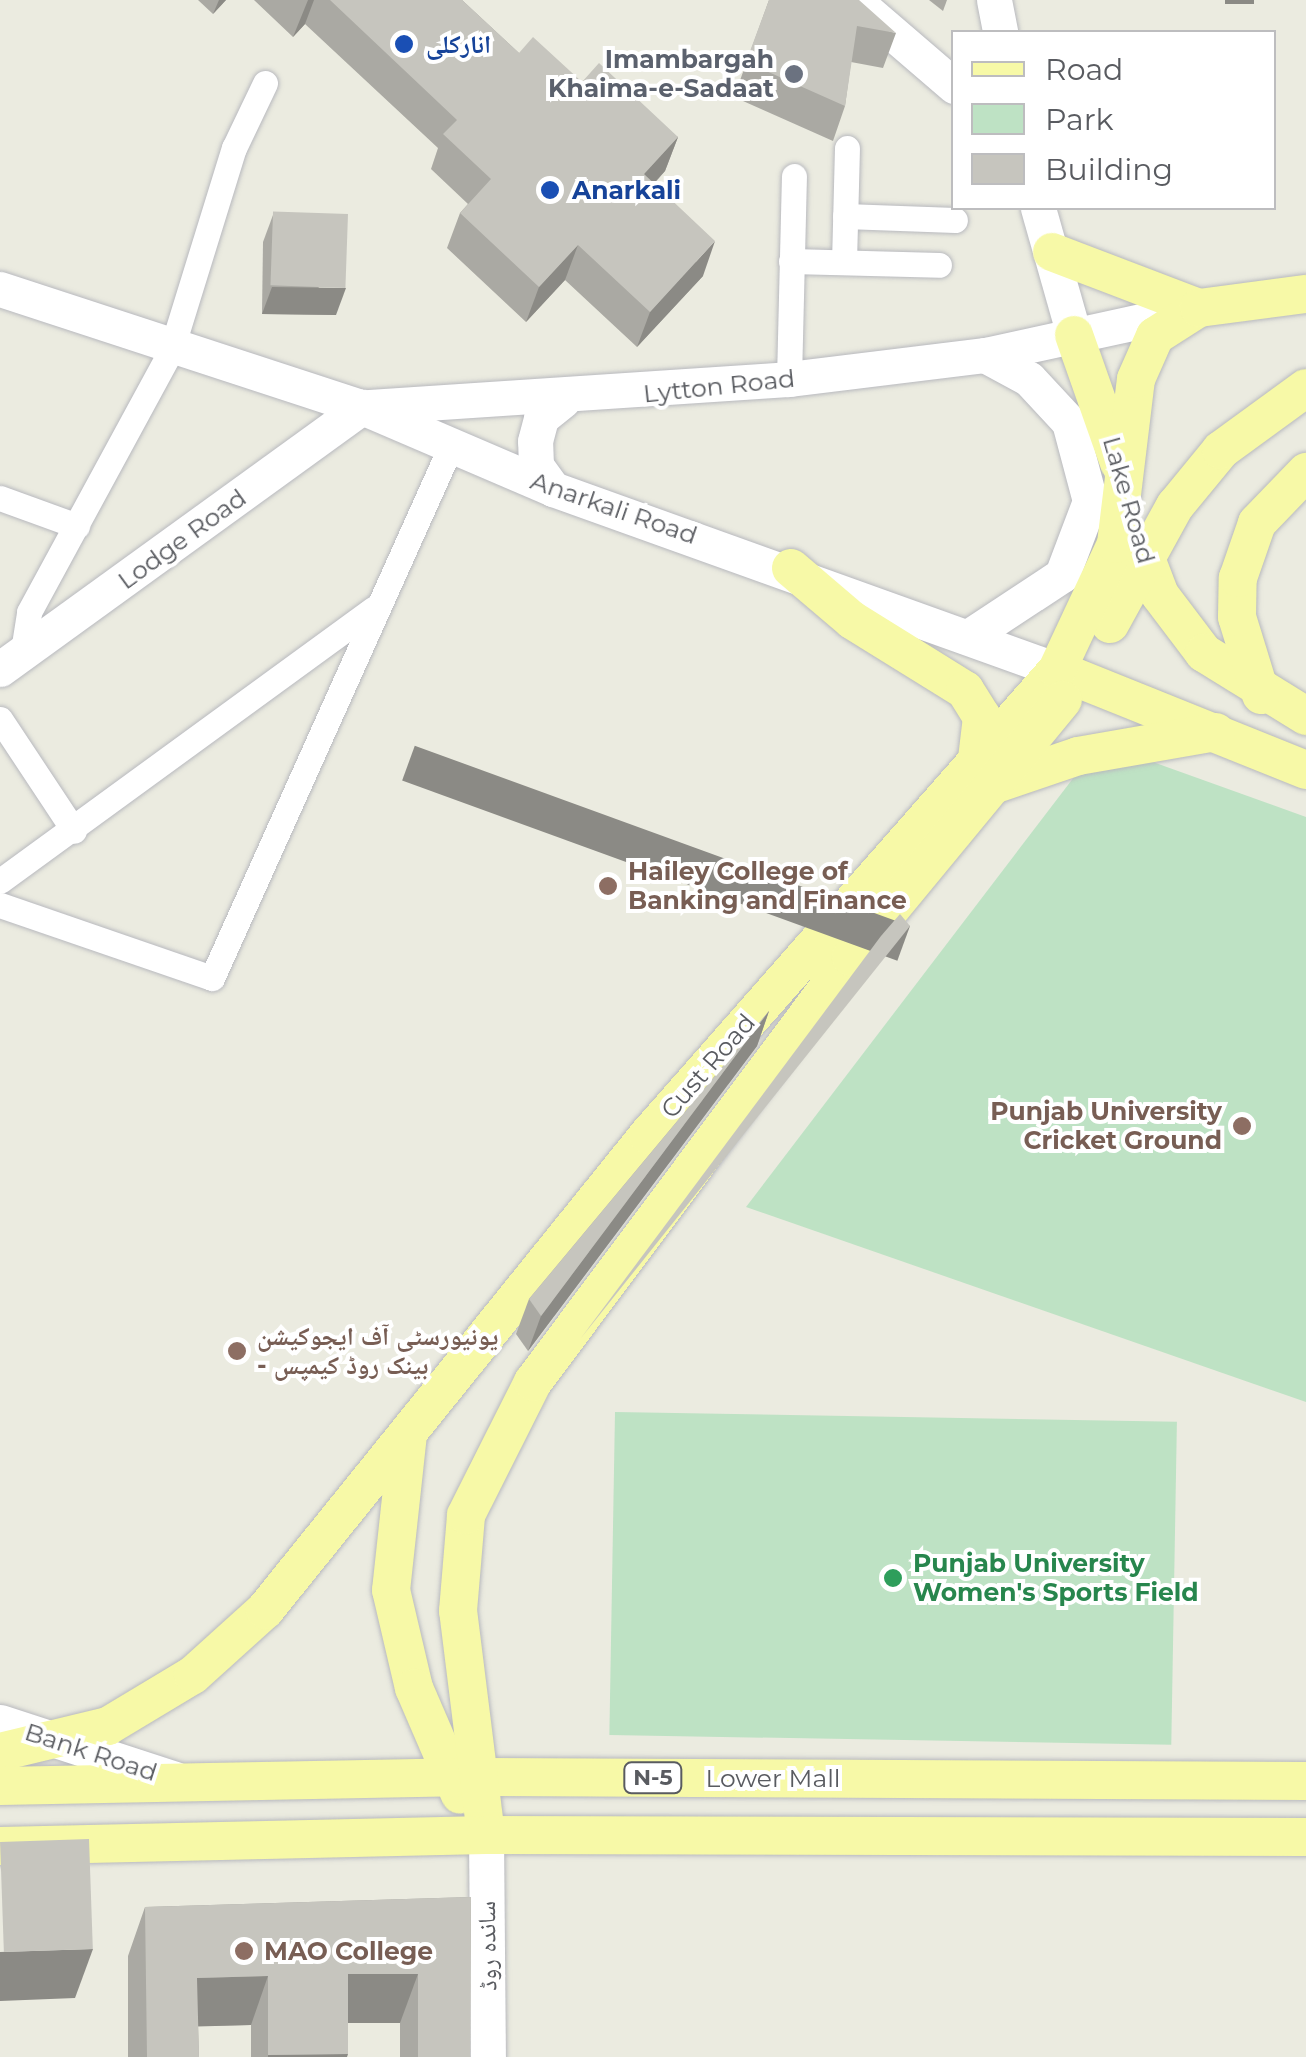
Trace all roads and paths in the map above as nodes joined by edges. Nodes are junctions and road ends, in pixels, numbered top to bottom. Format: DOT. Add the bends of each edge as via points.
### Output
graph roads {
  1 [pos="854,0"];
  2 [pos="994,0"];
  3 [pos="1000,30"];
  4 [pos="266,83"];
  5 [pos="951,83"];
  6 [pos="847,148"];
  7 [pos="794,176"];
  8 [pos="1039,210"];
  9 [pos="845,216"];
  10 [pos="955,220"];
  11 [pos="1052,252"];
  12 [pos="791,261"];
  13 [pos="844,262"];
  14 [pos="939,265"];
  15 [pos="0,289"];
  16 [pos="1290,296"];
  17 [pos="1199,308"];
  18 [pos="1074,336"];
  19 [pos="172,350"];
  20 [pos="985,355"];
  21 [pos="789,379"];
  22 [pos="1306,388"];
  23 [pos="564,400"];
  24 [pos="362,407"];
  25 [pos="450,448"];
  26 [pos="1306,472"];
  27 [pos="1126,485"];
  28 [pos="553,489"];
  29 [pos="0,498"];
  30 [pos="77,526"];
  31 [pos="1144,560"];
  32 [pos="791,568"];
  33 [pos="373,609"];
  34 [pos="968,637"];
  35 [pos="12,660"];
  36 [pos="1069,674"];
  37 [pos="1260,695"];
  38 [pos="1306,716"];
  39 [pos="0,720"];
  40 [pos="1224,731"];
  41 [pos="1306,770"];
  42 [pos="983,773"];
  43 [pos="74,831"];
  44 [pos="0,881"];
  45 [pos="0,906"];
  46 [pos="409,1430"];
  47 [pos="0,1722"];
  48 [pos="60,1743"];
  49 [pos="0,1752"];
  50 [pos="466,1777"];
  51 [pos="1306,1781"];
  52 [pos="183,1782"];
  53 [pos="0,1786"];
  54 [pos="486,1835"];
  55 [pos="1306,1837"];
  56 [pos="0,1846"];
  57 [pos="488,2057"];
  1 -- 5 [label="street"];
  2 -- 3 [label="street"];
  4 -- 19 [label="street" via="234,148"];
  6 -- 9 [label="street"];
  7 -- 12 [label="street"];
  8 -- 11 [label="street"];
  9 -- 10 [label="street"];
  9 -- 13 [label="street"];
  11 -- 17 [label="main road"];
  11 -- 18 [label="street"];
  12 -- 13 [label="street"];
  12 -- 21 [label="street"];
  13 -- 14 [label="street"];
  15 -- 19 [label="street, Anarkali Road"];
  16 -- 17 [label="main road, Cust Road"];
  17 -- 18 [label="street, Lytton Road"];
  17 -- 27 [label="main road, Cust Road" via="1170,321 1144,356"];
  18 -- 20 [label="street, Lytton Road"];
  18 -- 27 [label="main road, Lake Road"];
  19 -- 24 [label="street, Anarkali Road"];
  19 -- 30 [label="street"];
  20 -- 21 [label="street, Lytton Road"];
  20 -- 34 [label="street" via="1029,379 1069,422 1090,501 1062,574"];
  21 -- 23 [label="street, Lytton Road"];
  22 -- 31 [label="main road, Cust Road" via="1222,450"];
  23 -- 24 [label="street, Lytton Road"];
  23 -- 28 [label="street" via="541,418 535,441 536,466"];
  24 -- 25 [label="street, Anarkali Road"];
  24 -- 35 [label="street, Lodge Road"];
  25 -- 28 [label="street, Anarkali Road"];
  25 -- 33 [label="street"];
  26 -- 37 [label="main road" via="1258,523 1238,578 1236,617"];
  27 -- 31 [label="main road, Lake Road"];
  27 -- 36 [label="main road, Cust Road" via="1106,578"];
  28 -- 32 [label="street, Anarkali Road"];
  29 -- 30 [label="street"];
  30 -- 35 [label="street" via="29,612"];
  31 -- 36 [label="main road, Cust Road"];
  31 -- 37 [label="main road, Lake Road" via="1179,626"];
  32 -- 34 [label="street, Anarkali Road"];
  32 -- 42 [label="main road" via="852,620 965,690 982,717"];
  33 -- 43 [label="street"];
  33 -- 45 [label="street" via="212,978"];
  34 -- 36 [label="street, Anarkali Road"];
  36 -- 40 [label="main road"];
  36 -- 42 [label="main road, Cust Road"];
  37 -- 38 [label="main road, Lake Road"];
  39 -- 43 [label="street"];
  40 -- 41 [label="main road"];
  40 -- 42 [label="main road"];
  42 -- 46 [label="main road, Cust Road" via="648,1135"];
  42 -- 50 [label="main road, Cust Road" via="532,1382 466,1514 458,1611"];
  43 -- 44 [label="street"];
  46 -- 48 [label="main road, Cust Road" via="265,1610 193,1675 108,1726"];
  46 -- 50 [label="main road" via="391,1590 400,1647"];
  47 -- 48 [label="street, Bank Road"];
  48 -- 49 [label="main road, Cust Road"];
  48 -- 52 [label="street, Bank Road"];
  50 -- 51 [label="main road, Lower Mall / N-5"];
  50 -- 52 [label="main road, Lower Mall / N-5"];
  50 -- 54 [label="main road"];
  52 -- 53 [label="main road, Lower Mall / N-5"];
  54 -- 55 [label="main road"];
  54 -- 56 [label="main road"];
  54 -- 57 [label="street, ساندہ روڈ"];
}
